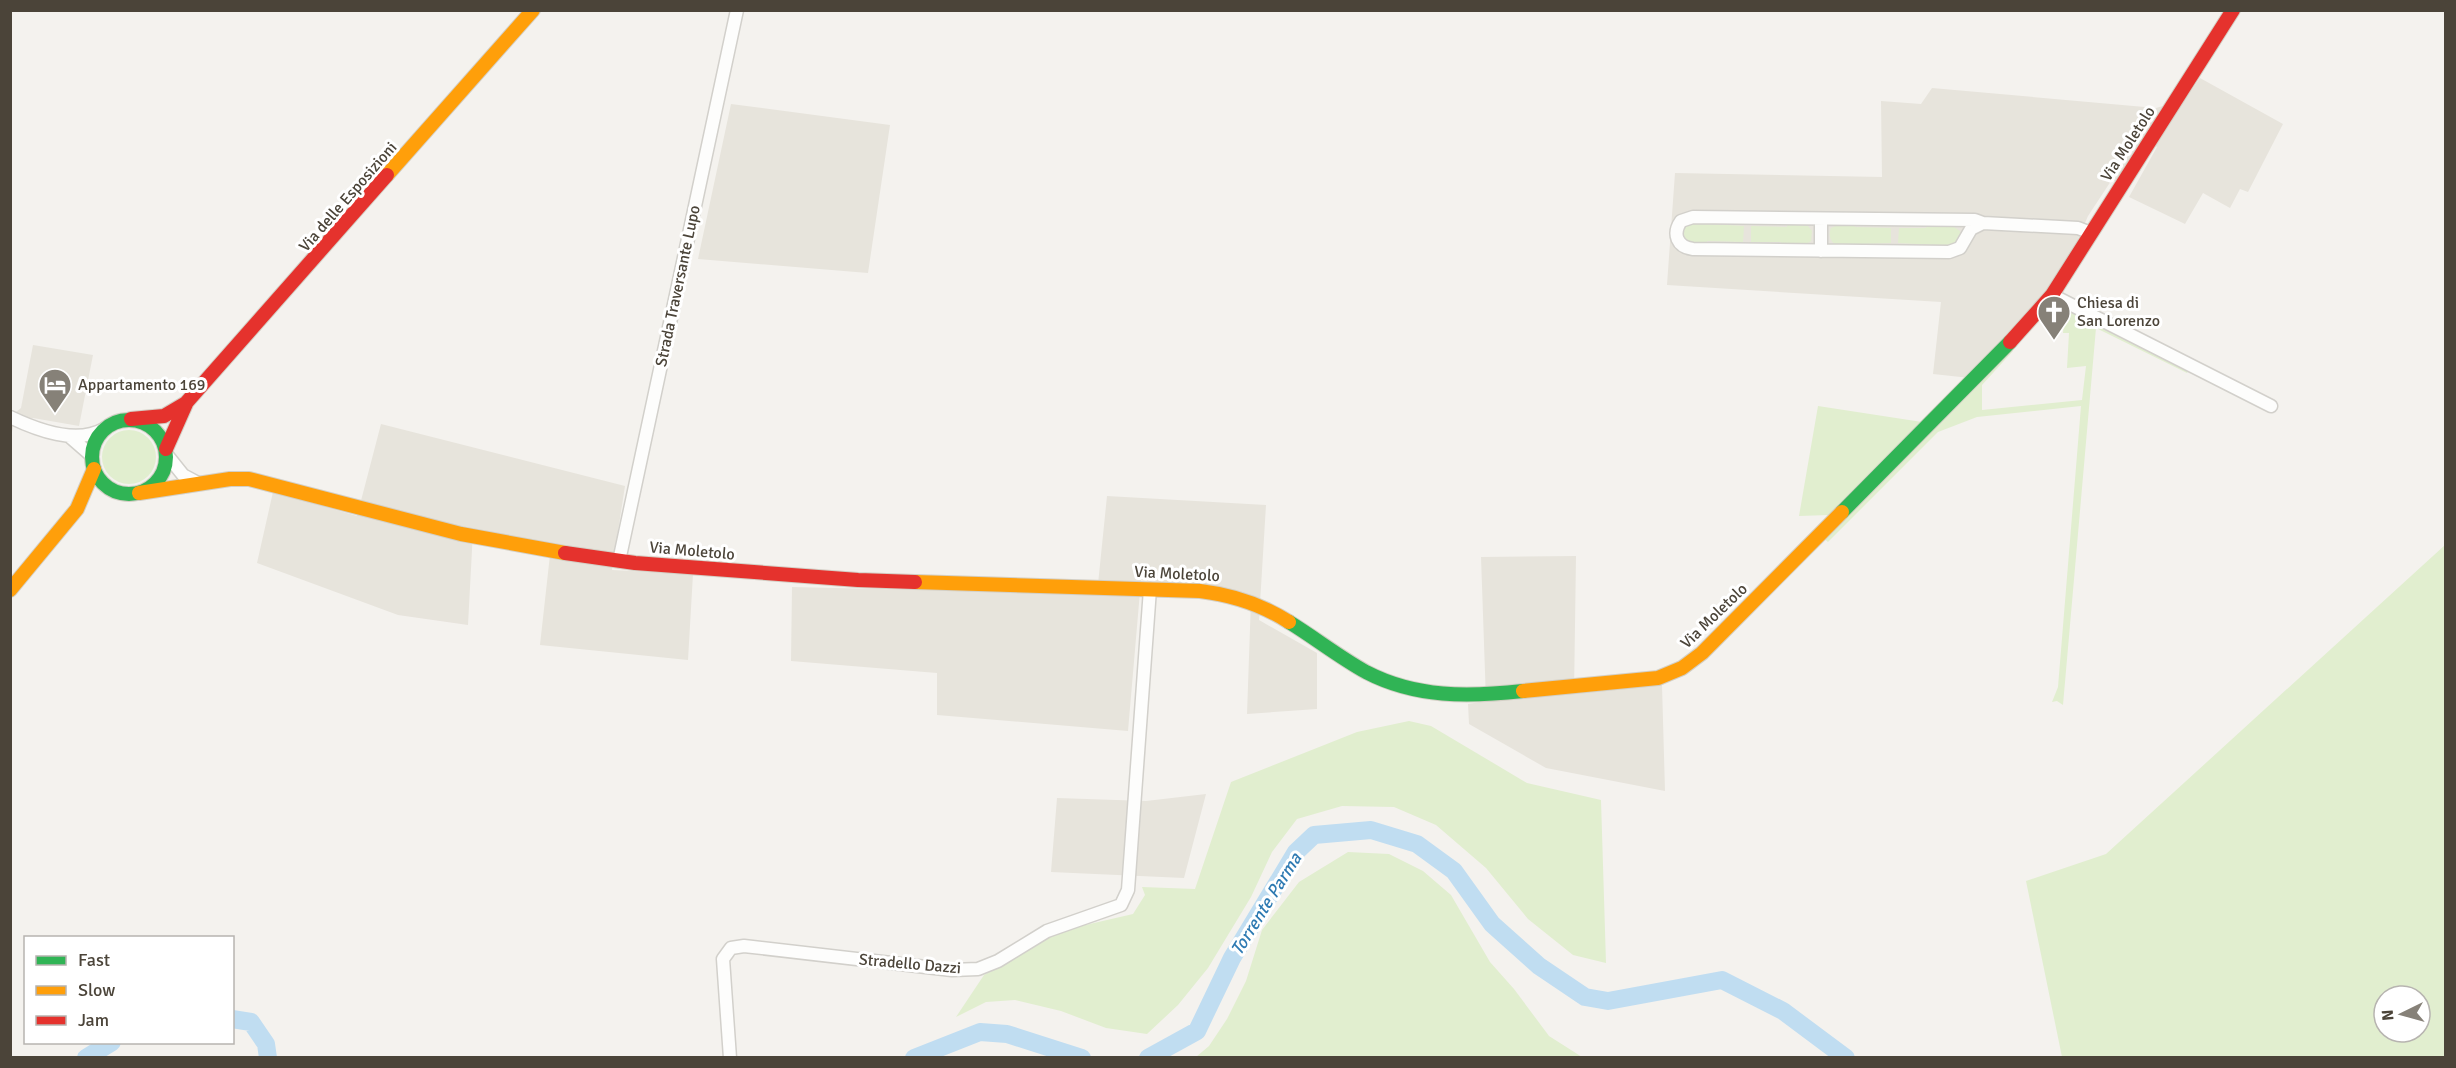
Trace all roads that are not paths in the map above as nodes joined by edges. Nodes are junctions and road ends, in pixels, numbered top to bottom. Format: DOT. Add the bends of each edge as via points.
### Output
graph roads {
  1 [pos="533,10"];
  2 [pos="737,10"];
  3 [pos="2233,10"];
  4 [pos="1821,219"];
  5 [pos="1950,220"];
  6 [pos="1983,223"];
  7 [pos="2091,233"];
  8 [pos="1966,239"];
  9 [pos="1821,250"];
  10 [pos="2052,294"];
  11 [pos="186,404"];
  12 [pos="2271,406"];
  13 [pos="10,417"];
  14 [pos="131,419"];
  15 [pos="104,429"];
  16 [pos="68,436"];
  17 [pos="169,451"];
  18 [pos="90,463"];
  19 [pos="198,483"];
  20 [pos="133,494"];
  21 [pos="77,509"];
  22 [pos="619,561"];
  23 [pos="1150,589"];
  24 [pos="10,590"];
  25 [pos="730,1058"];
  1 -- 11 [label="street, Via delle Esposizioni"];
  2 -- 22 [label="street, Strada Traversante Lupo"];
  3 -- 7 [label="street, Via Moletolo"];
  4 -- 5 [label="street"];
  4 -- 9 [label="street"];
  4 -- 9 [label="street" via="1689,218 1681,221 1676,233 1681,245 1689,249"];
  5 -- 6 [label="street"];
  5 -- 8 [label="street" via="1963,226"];
  6 -- 7 [label="street" via="2078,228"];
  6 -- 8 [label="street" via="1971,229"];
  7 -- 10 [label="street, Via Moletolo"];
  8 -- 9 [label="street" via="1952,252"];
  10 -- 12 [label="street"];
  10 -- 23 [label="street, Via Moletolo" via="2021,332 1702,653 1664,676 1482,694 1420,692 1369,672 1289,620 1246,598 1215,591"];
  11 -- 14 [label="street, Via delle Esposizioni" via="161,417"];
  11 -- 17 [label="street, Via delle Esposizioni"];
  13 -- 16 [label="street"];
  14 -- 15 [label="street" via="119,420"];
  14 -- 17 [label="street" via="154,428"];
  15 -- 16 [label="street" via="91,435"];
  15 -- 18 [label="street" via="96,439"];
  16 -- 18 [label="street"];
  17 -- 19 [label="street" via="183,475"];
  17 -- 20 [label="street" via="160,479 151,488"];
  18 -- 20 [label="street" via="109,488"];
  18 -- 21 [label="street"];
  19 -- 20 [label="street, Via Moletolo"];
  19 -- 22 [label="street, Via Moletolo" via="249,479 454,532"];
  20 -- 21 [label="street, Via Moletolo" via="98,497"];
  21 -- 24 [label="street"];
  22 -- 23 [label="street, Via Moletolo" via="869,580"];
  23 -- 25 [label="street, Stradello Dazzi" via="1128,890 1121,905 1047,931 978,969 952,970 744,946 731,948 723,959"];
}
